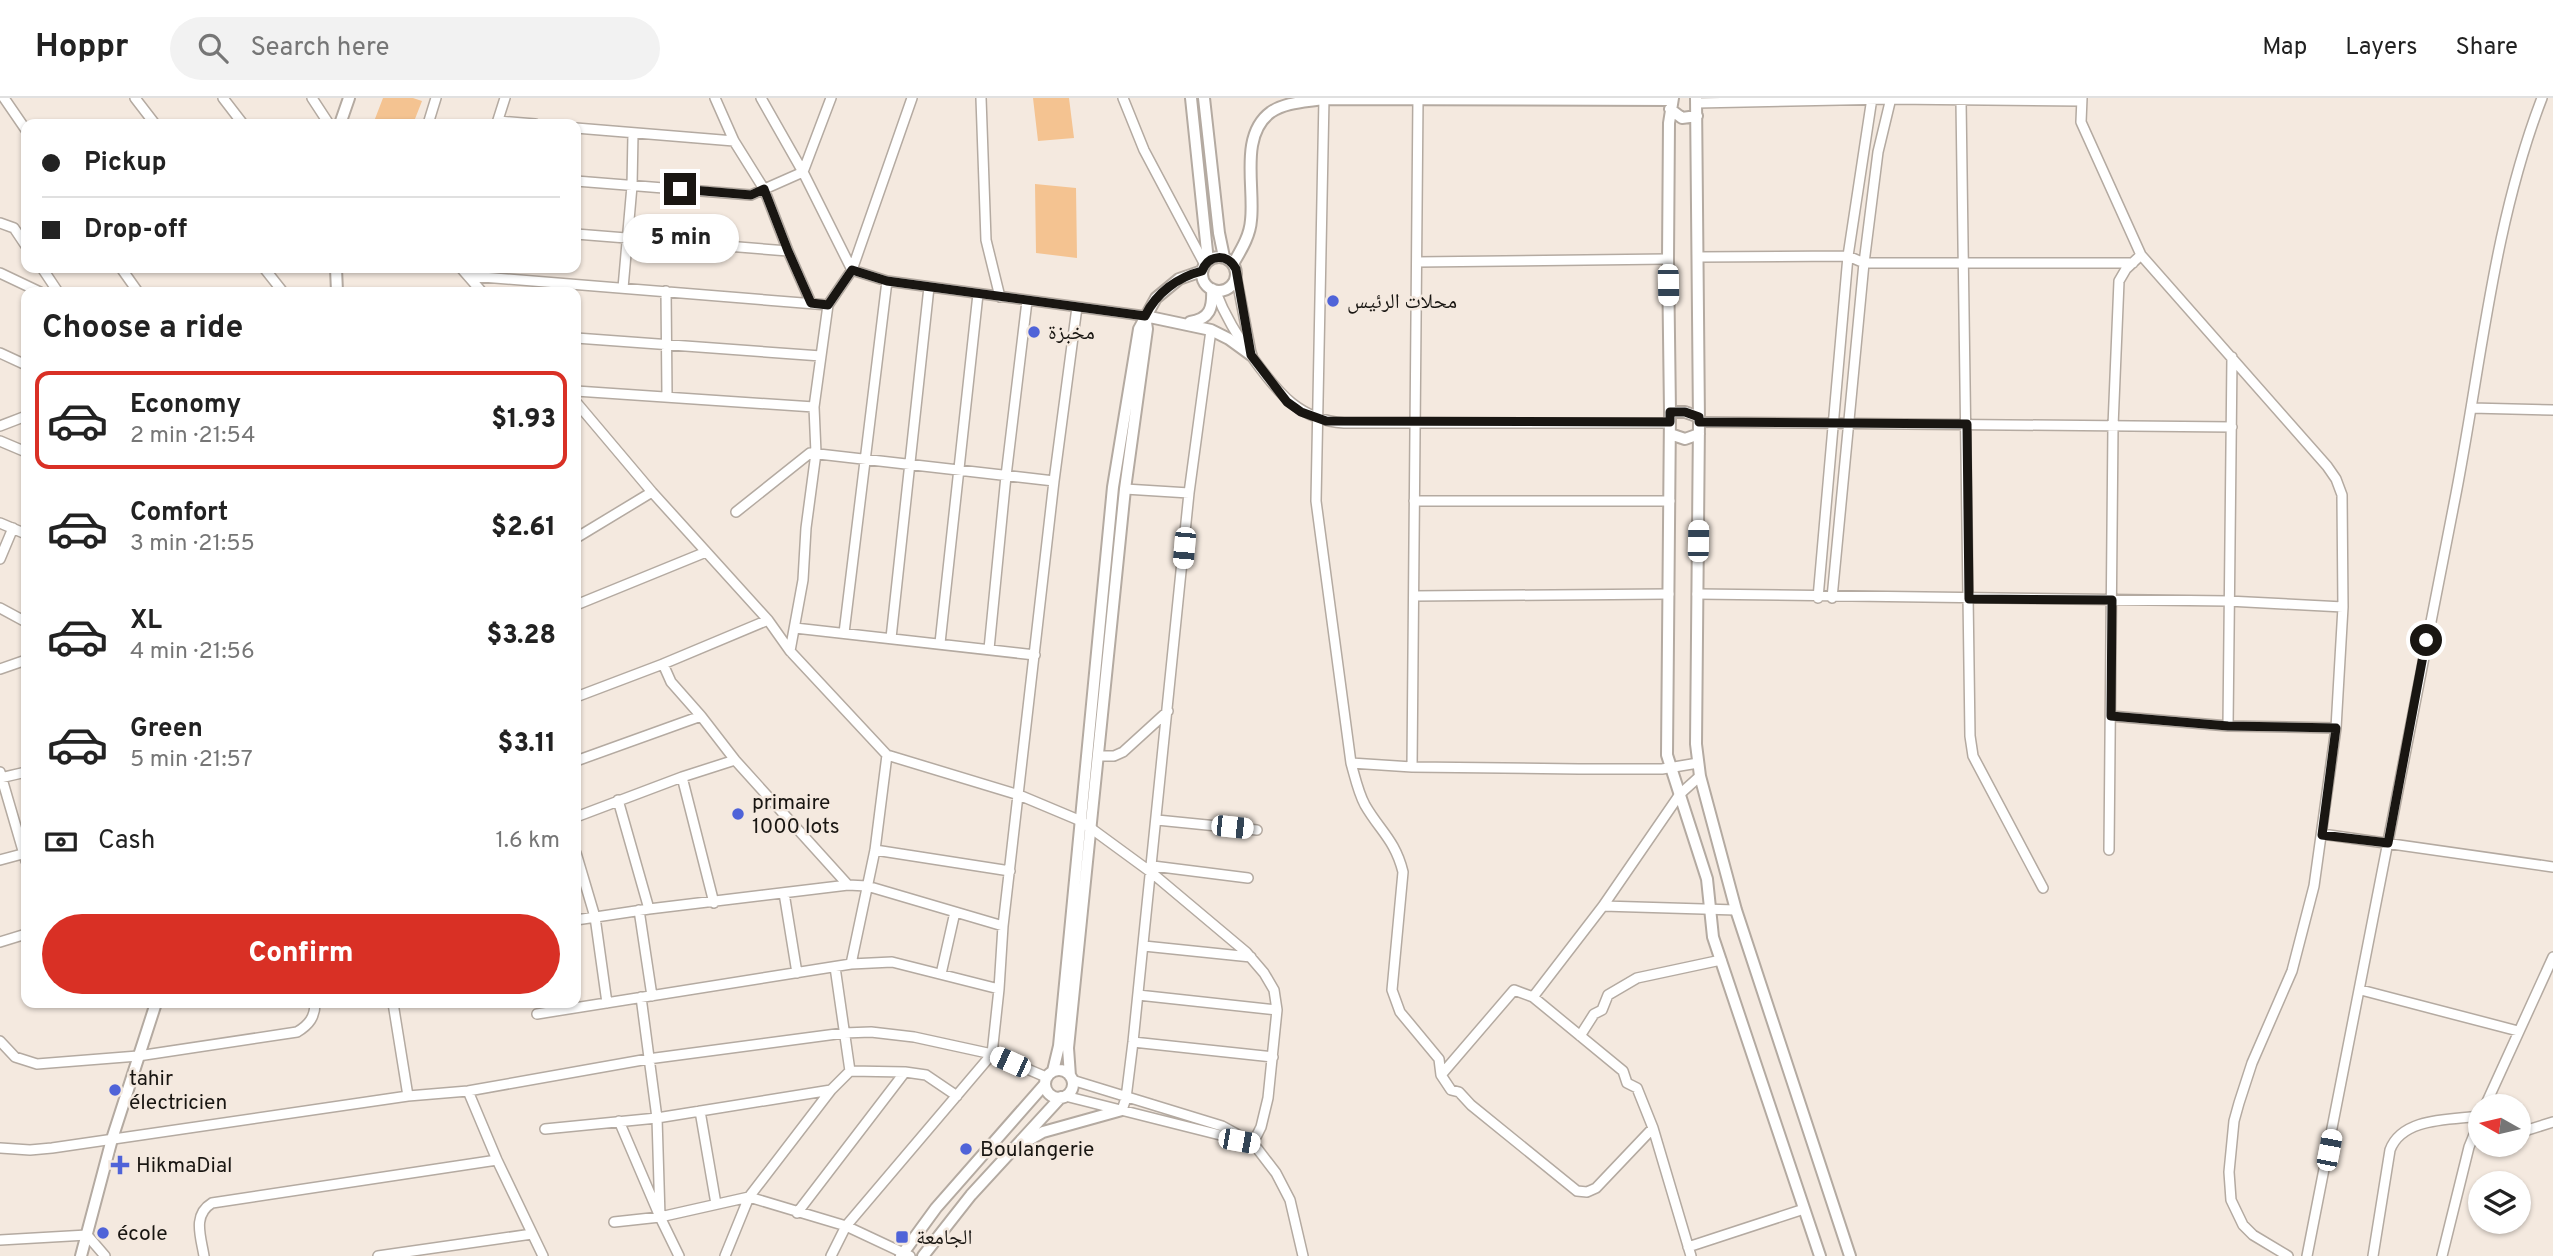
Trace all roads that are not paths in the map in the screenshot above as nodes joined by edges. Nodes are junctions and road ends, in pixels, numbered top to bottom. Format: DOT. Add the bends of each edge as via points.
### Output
graph roads {
  1 [pos="4,98"];
  2 [pos="135,98"];
  3 [pos="223,98"];
  4 [pos="313,98"];
  5 [pos="349,98"];
  6 [pos="436,98"];
  7 [pos="505,98"];
  8 [pos="715,98"];
  9 [pos="761,98"];
  10 [pos="831,98"];
  11 [pos="912,98"];
  12 [pos="981,98"];
  13 [pos="1123,98"];
  14 [pos="1191,98"];
  15 [pos="1205,98"];
  16 [pos="2542,98"];
  17 [pos="1324,99"];
  18 [pos="1418,99"];
  19 [pos="1569,99"];
  20 [pos="1872,99"];
  21 [pos="1891,99"];
  22 [pos="2025,99"];
  23 [pos="2082,99"];
  24 [pos="1697,100"];
  25 [pos="1961,102"];
  26 [pos="1672,103"];
  27 [pos="1697,116"];
  28 [pos="151,119"];
  29 [pos="239,119"];
  30 [pos="326,119"];
  31 [pos="342,119"];
  32 [pos="430,119"];
  33 [pos="498,119"];
  34 [pos="21,123"];
  35 [pos="581,129"];
  36 [pos="633,134"];
  37 [pos="734,141"];
  38 [pos="803,172"];
  39 [pos="581,181"];
  40 [pos="632,186"];
  41 [pos="764,189"];
  42 [pos="0,223"];
  43 [pos="581,234"];
  44 [pos="21,238"];
  45 [pos="628,238"];
  46 [pos="788,251"];
  47 [pos="2141,255"];
  48 [pos="1847,256"];
  49 [pos="1698,257"];
  50 [pos="1668,259"];
  51 [pos="1417,262"];
  52 [pos="1864,263"];
  53 [pos="1962,263"];
  54 [pos="2133,263"];
  55 [pos="1231,265"];
  56 [pos="1205,266"];
  57 [pos="852,270"];
  58 [pos="0,273"];
  59 [pos="45,273"];
  60 [pos="467,273"];
  61 [pos="470,276"];
  62 [pos="887,281"];
  63 [pos="52,283"];
  64 [pos="29,287"];
  65 [pos="49,287"];
  66 [pos="55,287"];
  67 [pos="478,287"];
  68 [pos="929,287"];
  69 [pos="623,288"];
  70 [pos="1214,290"];
  71 [pos="666,291"];
  72 [pos="978,294"];
  73 [pos="1000,297"];
  74 [pos="1027,301"];
  75 [pos="811,303"];
  76 [pos="828,305"];
  77 [pos="1077,307"];
  78 [pos="1145,316"];
  79 [pos="1184,324"];
  80 [pos="1211,330"];
  81 [pos="581,338"];
  82 [pos="667,344"];
  83 [pos="0,353"];
  84 [pos="1251,355"];
  85 [pos="821,356"];
  86 [pos="2232,356"];
  87 [pos="21,363"];
  88 [pos="581,391"];
  89 [pos="667,395"];
  90 [pos="814,407"];
  91 [pos="581,408"];
  92 [pos="2471,408"];
  93 [pos="2553,410"];
  94 [pos="21,418"];
  95 [pos="1318,419"];
  96 [pos="1415,421"];
  97 [pos="1670,423"];
  98 [pos="1833,423"];
  99 [pos="1847,423"];
  100 [pos="1699,424"];
  101 [pos="1967,424"];
  102 [pos="0,426"];
  103 [pos="2113,426"];
  104 [pos="2232,427"];
  105 [pos="0,441"];
  106 [pos="21,450"];
  107 [pos="816,453"];
  108 [pos="864,460"];
  109 [pos="911,464"];
  110 [pos="957,470"];
  111 [pos="1006,476"];
  112 [pos="1054,481"];
  113 [pos="1125,489"];
  114 [pos="652,492"];
  115 [pos="1189,494"];
  116 [pos="1414,501"];
  117 [pos="1670,501"];
  118 [pos="736,512"];
  119 [pos="0,523"];
  120 [pos="13,528"];
  121 [pos="21,532"];
  122 [pos="581,535"];
  123 [pos="706,552"];
  124 [pos="0,559"];
  125 [pos="1669,594"];
  126 [pos="1697,594"];
  127 [pos="1414,596"];
  128 [pos="1818,597"];
  129 [pos="1832,598"];
  130 [pos="1969,599"];
  131 [pos="2112,600"];
  132 [pos="2228,601"];
  133 [pos="581,603"];
  134 [pos="2343,607"];
  135 [pos="0,608"];
  136 [pos="21,619"];
  137 [pos="768,620"];
  138 [pos="795,628"];
  139 [pos="844,633"];
  140 [pos="891,638"];
  141 [pos="940,643"];
  142 [pos="989,649"];
  143 [pos="790,651"];
  144 [pos="1035,655"];
  145 [pos="21,662"];
  146 [pos="663,664"];
  147 [pos="0,669"];
  148 [pos="581,695"];
  149 [pos="1168,712"];
  150 [pos="701,716"];
  151 [pos="2111,716"];
  152 [pos="2228,726"];
  153 [pos="2336,728"];
  154 [pos="887,755"];
  155 [pos="1098,756"];
  156 [pos="581,759"];
  157 [pos="735,761"];
  158 [pos="1351,763"];
  159 [pos="1698,763"];
  160 [pos="1412,767"];
  161 [pos="1671,767"];
  162 [pos="21,773"];
  163 [pos="1,776"];
  164 [pos="1700,776"];
  165 [pos="682,777"];
  166 [pos="1680,794"];
  167 [pos="1019,795"];
  168 [pos="618,800"];
  169 [pos="581,815"];
  170 [pos="1157,820"];
  171 [pos="1081,821"];
  172 [pos="1091,829"];
  173 [pos="1257,830"];
  174 [pos="2322,835"];
  175 [pos="21,843"];
  176 [pos="2388,843"];
  177 [pos="875,850"];
  178 [pos="2109,850"];
  179 [pos="21,857"];
  180 [pos="0,860"];
  181 [pos="2553,867"];
  182 [pos="581,868"];
  183 [pos="1010,870"];
  184 [pos="1152,870"];
  185 [pos="1248,878"];
  186 [pos="848,885"];
  187 [pos="867,886"];
  188 [pos="2043,888"];
  189 [pos="784,893"];
  190 [pos="715,903"];
  191 [pos="1603,906"];
  192 [pos="644,909"];
  193 [pos="1711,911"];
  194 [pos="1736,911"];
  195 [pos="955,912"];
  196 [pos="596,917"];
  197 [pos="581,919"];
  198 [pos="1003,926"];
  199 [pos="21,936"];
  200 [pos="0,942"];
  201 [pos="1144,946"];
  202 [pos="1251,957"];
  203 [pos="2553,957"];
  204 [pos="1721,960"];
  205 [pos="851,964"];
  206 [pos="835,967"];
  207 [pos="797,973"];
  208 [pos="941,974"];
  209 [pos="999,989"];
  210 [pos="2361,990"];
  211 [pos="1138,995"];
  212 [pos="652,996"];
  213 [pos="641,997"];
  214 [pos="1533,997"];
  215 [pos="607,1003"];
  216 [pos="581,1005"];
  217 [pos="154,1008"];
  218 [pos="315,1008"];
  219 [pos="394,1008"];
  220 [pos="555,1008"];
  221 [pos="1277,1010"];
  222 [pos="537,1014"];
  223 [pos="2518,1031"];
  224 [pos="844,1033"];
  225 [pos="1580,1036"];
  226 [pos="0,1041"];
  227 [pos="1133,1042"];
  228 [pos="992,1054"];
  229 [pos="138,1056"];
  230 [pos="1273,1057"];
  231 [pos="648,1059"];
  232 [pos="850,1071"];
  233 [pos="905,1072"];
  234 [pos="1441,1075"];
  235 [pos="1048,1077"];
  236 [pos="1071,1078"];
  237 [pos="831,1090"];
  238 [pos="468,1091"];
  239 [pos="2490,1094"];
  240 [pos="408,1096"];
  241 [pos="957,1096"];
  242 [pos="1063,1097"];
  243 [pos="1126,1098"];
  244 [pos="1122,1110"];
  245 [pos="700,1111"];
  246 [pos="657,1118"];
  247 [pos="2468,1119"];
  248 [pos="619,1121"];
  249 [pos="2553,1122"];
  250 [pos="1653,1128"];
  251 [pos="545,1129"];
  252 [pos="2531,1129"];
  253 [pos="112,1139"];
  254 [pos="1253,1143"];
  255 [pos="0,1148"];
  256 [pos="1013,1148"];
  257 [pos="2468,1151"];
  258 [pos="497,1160"];
  259 [pos="749,1197"];
  260 [pos="716,1204"];
  261 [pos="1804,1209"];
  262 [pos="797,1213"];
  263 [pos="660,1217"];
  264 [pos="614,1222"];
  265 [pos="846,1226"];
  266 [pos="533,1234"];
  267 [pos="87,1235"];
  268 [pos="0,1240"];
  269 [pos="1690,1251"];
  270 [pos="905,1255"];
  271 [pos="81,1256"];
  272 [pos="104,1256"];
  273 [pos="205,1256"];
  274 [pos="378,1256"];
  275 [pos="543,1256"];
  276 [pos="679,1256"];
  277 [pos="725,1256"];
  278 [pos="831,1256"];
  279 [pos="923,1256"];
  280 [pos="1303,1256"];
  281 [pos="1819,1256"];
  282 [pos="1850,1256"];
  283 [pos="2288,1256"];
  284 [pos="2307,1256"];
  285 [pos="2373,1256"];
  286 [pos="2442,1256"];
  1 -- 34 [label="street"];
  2 -- 28 [label="street"];
  3 -- 29 [label="street"];
  4 -- 30 [label="street"];
  5 -- 31 [label="street"];
  6 -- 32 [label="street"];
  7 -- 33 [label="street"];
  8 -- 37 [label="street"];
  9 -- 38 [label="street"];
  10 -- 38 [label="street"];
  11 -- 57 [label="street"];
  12 -- 73 [label="street" via="986,240"];
  13 -- 56 [label="street" via="1144,150"];
  14 -- 56 [label="street"];
  15 -- 55 [label="street" via="1219,233"];
  16 -- 92 [label="street" via="2508,205"];
  17 -- 18 [label="street"];
  17 -- 55 [label="street" via="1285,105 1271,113 1256,132 1249,234"];
  17 -- 95 [label="street"];
  18 -- 19 [label="street"];
  18 -- 51 [label="street"];
  19 -- 26 [label="street"];
  20 -- 21 [label="street"];
  20 -- 24 [label="street"];
  20 -- 48 [label="street"];
  21 -- 25 [label="street"];
  21 -- 52 [label="street" via="1878,152"];
  22 -- 23 [label="street"];
  22 -- 25 [label="street"];
  23 -- 47 [label="street" via="2081,122"];
  24 -- 27 [label="street"];
  25 -- 53 [label="street"];
  26 -- 27 [label="street" via="1682,118"];
  26 -- 50 [label="street"];
  27 -- 49 [label="street"];
  35 -- 36 [label="street"];
  36 -- 37 [label="street"];
  36 -- 40 [label="street"];
  37 -- 41 [label="street"];
  38 -- 41 [label="street"];
  38 -- 57 [label="street"];
  39 -- 40 [label="street"];
  40 -- 41 [label="street" via="751,195"];
  40 -- 45 [label="street"];
  41 -- 46 [label="street"];
  42 -- 44 [label="street" via="14,228"];
  43 -- 45 [label="street"];
  45 -- 46 [label="street"];
  45 -- 69 [label="street"];
  46 -- 75 [label="street"];
  47 -- 54 [label="street"];
  47 -- 86 [label="street"];
  48 -- 49 [label="street"];
  48 -- 52 [label="street"];
  48 -- 98 [label="street"];
  49 -- 100 [label="street"];
  50 -- 51 [label="street"];
  50 -- 97 [label="street"];
  51 -- 96 [label="street"];
  52 -- 53 [label="street"];
  52 -- 99 [label="street"];
  53 -- 54 [label="street"];
  53 -- 101 [label="street"];
  54 -- 103 [label="street" via="2119,281"];
  55 -- 56 [label="street" via="1218,257"];
  55 -- 70 [label="street" via="1230,287"];
  55 -- 84 [label="street"];
  56 -- 70 [label="street" via="1203,278"];
  56 -- 78 [label="street" via="1156,298"];
  57 -- 62 [label="street"];
  57 -- 76 [label="street"];
  58 -- 64 [label="street"];
  59 -- 63 [label="street"];
  60 -- 61 [label="street"];
  61 -- 67 [label="street"];
  61 -- 69 [label="street"];
  62 -- 68 [label="street"];
  62 -- 108 [label="street"];
  63 -- 65 [label="street"];
  63 -- 66 [label="street"];
  68 -- 72 [label="street"];
  68 -- 109 [label="street"];
  69 -- 71 [label="street"];
  70 -- 79 [label="street" via="1210,312"];
  70 -- 84 [label="street" via="1229,325"];
  71 -- 75 [label="street"];
  71 -- 82 [label="street"];
  72 -- 73 [label="street"];
  72 -- 110 [label="street"];
  73 -- 74 [label="street"];
  74 -- 77 [label="street"];
  74 -- 111 [label="street"];
  75 -- 76 [label="street"];
  76 -- 85 [label="street"];
  77 -- 78 [label="street"];
  77 -- 112 [label="street"];
  78 -- 79 [label="street"];
  78 -- 113 [label="street"];
  78 -- 171 [label="street" via="1139,326 1114,487"];
  79 -- 80 [label="street"];
  80 -- 84 [label="street"];
  80 -- 115 [label="street"];
  81 -- 82 [label="street"];
  82 -- 85 [label="street"];
  82 -- 89 [label="street"];
  83 -- 87 [label="street"];
  84 -- 95 [label="street" via="1287,402"];
  85 -- 90 [label="street"];
  86 -- 104 [label="street"];
  86 -- 134 [label="street" via="2336,479 2343,505"];
  88 -- 89 [label="street"];
  89 -- 90 [label="street"];
  90 -- 107 [label="street"];
  91 -- 114 [label="street"];
  92 -- 93 [label="street"];
  92 -- 176 [label="street"];
  94 -- 102 [label="street"];
  95 -- 96 [label="street"];
  95 -- 158 [label="street" via="1316,501"];
  96 -- 97 [label="street"];
  96 -- 116 [label="street"];
  97 -- 100 [label="street" via="1685,412"];
  97 -- 100 [label="street" via="1685,439"];
  97 -- 117 [label="street"];
  98 -- 99 [label="street"];
  98 -- 100 [label="street"];
  98 -- 128 [label="street"];
  99 -- 101 [label="street"];
  99 -- 129 [label="street"];
  100 -- 126 [label="street"];
  101 -- 103 [label="street"];
  101 -- 130 [label="street"];
  103 -- 104 [label="street"];
  103 -- 131 [label="street"];
  104 -- 132 [label="street"];
  105 -- 106 [label="street"];
  107 -- 108 [label="street"];
  107 -- 118 [label="street" via="810,453"];
  107 -- 138 [label="street"];
  108 -- 109 [label="street"];
  108 -- 139 [label="street"];
  109 -- 110 [label="street"];
  109 -- 140 [label="street"];
  110 -- 111 [label="street"];
  110 -- 141 [label="street"];
  111 -- 112 [label="street"];
  111 -- 142 [label="street"];
  112 -- 144 [label="street"];
  113 -- 115 [label="street"];
  113 -- 155 [label="street"];
  114 -- 122 [label="street"];
  114 -- 123 [label="street"];
  115 -- 149 [label="street"];
  116 -- 117 [label="street"];
  116 -- 127 [label="street"];
  117 -- 125 [label="street"];
  119 -- 120 [label="street"];
  120 -- 121 [label="street"];
  120 -- 124 [label="street"];
  123 -- 133 [label="street"];
  123 -- 137 [label="street"];
  125 -- 127 [label="street"];
  125 -- 161 [label="street" via="1667,751"];
  126 -- 128 [label="street"];
  126 -- 159 [label="street"];
  127 -- 160 [label="street"];
  128 -- 129 [label="street"];
  129 -- 130 [label="street"];
  130 -- 131 [label="street"];
  130 -- 188 [label="street" via="1973,756"];
  131 -- 132 [label="street"];
  131 -- 151 [label="street"];
  132 -- 134 [label="street"];
  132 -- 152 [label="street"];
  134 -- 153 [label="street"];
  135 -- 136 [label="street"];
  137 -- 143 [label="street"];
  137 -- 146 [label="street"];
  138 -- 139 [label="street"];
  138 -- 143 [label="street"];
  139 -- 140 [label="street"];
  140 -- 141 [label="street"];
  141 -- 142 [label="street"];
  142 -- 144 [label="street"];
  143 -- 154 [label="street"];
  144 -- 167 [label="street"];
  145 -- 147 [label="street"];
  146 -- 148 [label="street"];
  146 -- 150 [label="street" via="671,682"];
  149 -- 155 [label="street" via="1123,752"];
  149 -- 170 [label="street"];
  150 -- 156 [label="street"];
  150 -- 157 [label="street"];
  151 -- 152 [label="street"];
  151 -- 178 [label="street"];
  152 -- 153 [label="street"];
  153 -- 174 [label="street"];
  154 -- 167 [label="street"];
  154 -- 177 [label="street"];
  155 -- 172 [label="street"];
  157 -- 165 [label="street"];
  157 -- 186 [label="street"];
  158 -- 160 [label="street"];
  158 -- 234 [label="street" via="1365,805 1391,839 1403,872 1392,990 1395,1002 1439,1059"];
  159 -- 161 [label="street"];
  159 -- 164 [label="street"];
  160 -- 161 [label="street"];
  161 -- 166 [label="street"];
  162 -- 163 [label="street"];
  163 -- 175 [label="street"];
  164 -- 166 [label="street"];
  164 -- 194 [label="street"];
  165 -- 168 [label="street"];
  165 -- 190 [label="street"];
  166 -- 191 [label="street"];
  166 -- 193 [label="street" via="1707,879"];
  167 -- 171 [label="street"];
  167 -- 183 [label="street"];
  168 -- 169 [label="street"];
  168 -- 192 [label="street"];
  170 -- 173 [label="street"];
  170 -- 184 [label="street"];
  171 -- 172 [label="street"];
  171 -- 235 [label="street" via="1059,1046"];
  172 -- 184 [label="street"];
  172 -- 236 [label="street" via="1068,1048"];
  174 -- 176 [label="street"];
  174 -- 283 [label="street" via="2301,941 2252,1063 2231,1143 2229,1186 2236,1213 2253,1235"];
  176 -- 181 [label="street"];
  176 -- 210 [label="street"];
  177 -- 183 [label="street"];
  177 -- 187 [label="street"];
  179 -- 180 [label="street"];
  182 -- 196 [label="street"];
  183 -- 198 [label="street"];
  184 -- 185 [label="street"];
  184 -- 201 [label="street"];
  184 -- 202 [label="street"];
  186 -- 187 [label="street"];
  186 -- 189 [label="street"];
  187 -- 195 [label="street"];
  187 -- 205 [label="street"];
  189 -- 190 [label="street"];
  189 -- 207 [label="street"];
  190 -- 192 [label="street"];
  191 -- 193 [label="street"];
  191 -- 214 [label="street"];
  192 -- 196 [label="street"];
  192 -- 212 [label="street"];
  193 -- 194 [label="street"];
  193 -- 204 [label="street"];
  194 -- 282 [label="street"];
  195 -- 198 [label="street"];
  195 -- 208 [label="street"];
  196 -- 197 [label="street"];
  196 -- 215 [label="street"];
  198 -- 209 [label="street"];
  199 -- 200 [label="street"];
  201 -- 202 [label="street"];
  201 -- 211 [label="street"];
  202 -- 221 [label="street" via="1273,990"];
  203 -- 223 [label="street"];
  204 -- 225 [label="street" via="1637,978 1608,995 1602,1010 1594,1014"];
  204 -- 261 [label="street"];
  205 -- 206 [label="street"];
  205 -- 208 [label="street" via="892,962"];
  206 -- 207 [label="street"];
  206 -- 224 [label="street"];
  207 -- 212 [label="street"];
  208 -- 209 [label="street"];
  209 -- 228 [label="street"];
  210 -- 223 [label="street"];
  210 -- 284 [label="street"];
  211 -- 221 [label="street"];
  211 -- 227 [label="street"];
  212 -- 213 [label="street"];
  213 -- 215 [label="street"];
  213 -- 231 [label="street"];
  214 -- 225 [label="street"];
  214 -- 234 [label="street" via="1514,990"];
  215 -- 216 [label="street"];
  217 -- 229 [label="street"];
  218 -- 229 [label="street" via="310,1022 297,1032"];
  219 -- 240 [label="street"];
  220 -- 222 [label="street"];
  221 -- 230 [label="street"];
  223 -- 239 [label="street"];
  224 -- 228 [label="street" via="891,1033"];
  224 -- 231 [label="street"];
  224 -- 232 [label="street"];
  225 -- 250 [label="street" via="1637,1088"];
  226 -- 229 [label="street" via="15,1057 37,1064"];
  227 -- 230 [label="street"];
  227 -- 243 [label="street"];
  228 -- 235 [label="street"];
  228 -- 241 [label="street"];
  229 -- 253 [label="street"];
  230 -- 254 [label="street" via="1265,1114"];
  231 -- 238 [label="street"];
  231 -- 246 [label="street"];
  232 -- 233 [label="street"];
  232 -- 237 [label="street"];
  233 -- 241 [label="street" via="926,1075"];
  233 -- 262 [label="street"];
  234 -- 250 [label="street" via="1451,1090 1577,1191 1596,1188"];
  235 -- 236 [label="street" via="1062,1070"];
  235 -- 242 [label="street" via="1052,1096"];
  235 -- 270 [label="street" via="936,1208"];
  236 -- 242 [label="street" via="1071,1089"];
  236 -- 243 [label="street"];
  237 -- 245 [label="street"];
  237 -- 259 [label="street"];
  238 -- 240 [label="street"];
  238 -- 258 [label="street"];
  240 -- 253 [label="street"];
  241 -- 265 [label="street"];
  242 -- 244 [label="street"];
  242 -- 256 [label="street"];
  243 -- 244 [label="street"];
  243 -- 254 [label="street" via="1222,1126"];
  244 -- 254 [label="street"];
  244 -- 256 [label="street" via="1043,1132"];
  245 -- 246 [label="street"];
  245 -- 260 [label="street"];
  246 -- 248 [label="street"];
  246 -- 263 [label="street"];
  247 -- 285 [label="street" via="2414,1126 2395,1139"];
  248 -- 251 [label="street"];
  248 -- 263 [label="street"];
  249 -- 252 [label="street"];
  250 -- 269 [label="street"];
  253 -- 255 [label="street" via="30,1150"];
  253 -- 267 [label="street"];
  254 -- 280 [label="street" via="1287,1193"];
  256 -- 279 [label="street"];
  257 -- 286 [label="street"];
  258 -- 266 [label="street"];
  258 -- 273 [label="street" via="212,1203 199,1222"];
  259 -- 260 [label="street"];
  259 -- 262 [label="street"];
  259 -- 277 [label="street"];
  260 -- 263 [label="street"];
  261 -- 269 [label="street"];
  261 -- 281 [label="street"];
  262 -- 265 [label="street"];
  263 -- 264 [label="street"];
  263 -- 276 [label="street"];
  265 -- 270 [label="street"];
  265 -- 278 [label="street"];
  266 -- 274 [label="street"];
  266 -- 275 [label="street"];
  267 -- 268 [label="street"];
  267 -- 271 [label="street"];
  267 -- 272 [label="street"];
}
